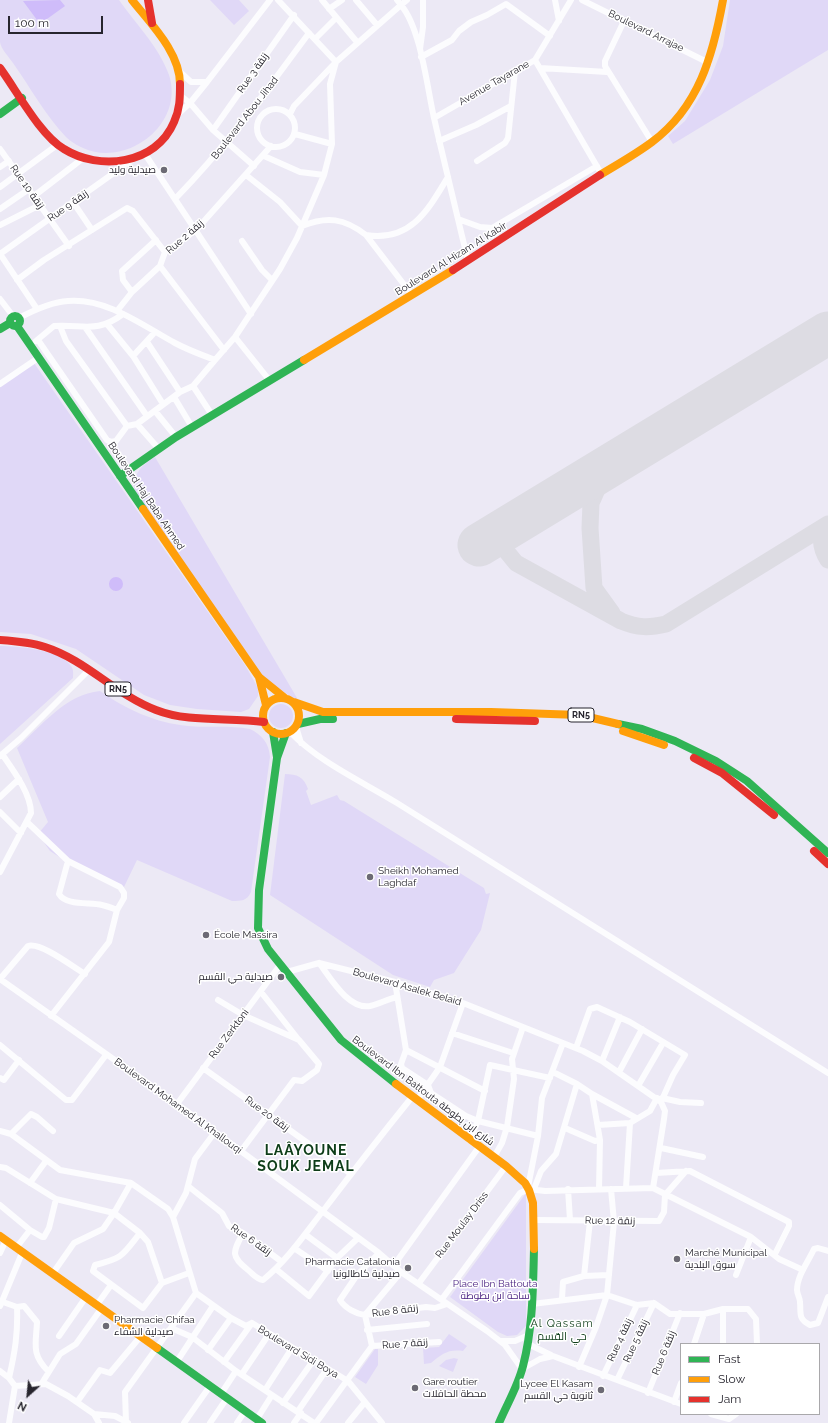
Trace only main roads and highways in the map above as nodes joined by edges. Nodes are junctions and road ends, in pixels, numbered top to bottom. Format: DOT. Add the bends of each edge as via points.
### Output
graph roads {
  1 [pos="132,0"];
  2 [pos="148,0"];
  3 [pos="723,0"];
  4 [pos="157,33"];
  5 [pos="0,68"];
  6 [pos="22,98"];
  7 [pos="0,114"];
  8 [pos="0,329"];
  9 [pos="120,476"];
  10 [pos="0,640"];
  11 [pos="258,677"];
  12 [pos="286,698"];
  13 [pos="294,702"];
  14 [pos="265,707"];
  15 [pos="242,718"];
  16 [pos="264,722"];
  17 [pos="292,729"];
  18 [pos="273,732"];
  19 [pos="277,758"];
  20 [pos="828,854"];
  21 [pos="828,864"];
  22 [pos="3,1238"];
  23 [pos="259,1421"];
  24 [pos="498,1423"];
  1 -- 4 [label="main road"];
  2 -- 4 [label="main road" via="150,18"];
  3 -- 9 [label="main road, Boulevard Al Hizam Al Kabir" via="715,47 703,80 679,118 652,142 468,261 158,448"];
  4 -- 6 [label="main road" via="174,59 181,96 176,116 164,137 146,153 111,164 82,159 58,145"];
  5 -- 6 [label="main road"];
  6 -- 7 [label="main road"];
  8 -- 9 [label="main road, Boulevard Haj Baba Ahmed" via="15,321"];
  9 -- 11 [label="main road, Boulevard Haj Baba Ahmed"];
  10 -- 15 [label="main road, RN5" via="16,640 42,646 73,658 126,695 156,710 194,718"];
  11 -- 12 [label="main road"];
  11 -- 14 [label="main road"];
  12 -- 13 [label="main road, RN5"];
  12 -- 14 [label="main road, RN5" via="274,698"];
  13 -- 17 [label="main road" via="300,713"];
  13 -- 20 [label="main road, RN5" via="323,712 580,715 642,729 675,741 716,761 747,781"];
  14 -- 15 [label="main road, RN5"];
  14 -- 16 [label="main road"];
  15 -- 16 [label="main road, RN5"];
  16 -- 18 [label="main road"];
  17 -- 18 [label="main road, RN5"];
  17 -- 19 [label="main road"];
  17 -- 21 [label="main road, RN5" via="320,719 584,723 625,731 683,753 722,773"];
  18 -- 19 [label="main road"];
  19 -- 24 [label="main road, Boulevard Ibn Battouta شارع ابن بطوطة" via="259,890 257,916 262,939 341,1040 506,1166 530,1189 534,1220 532,1304 528,1344 522,1369"];
  22 -- 23 [label="main road"];
}
